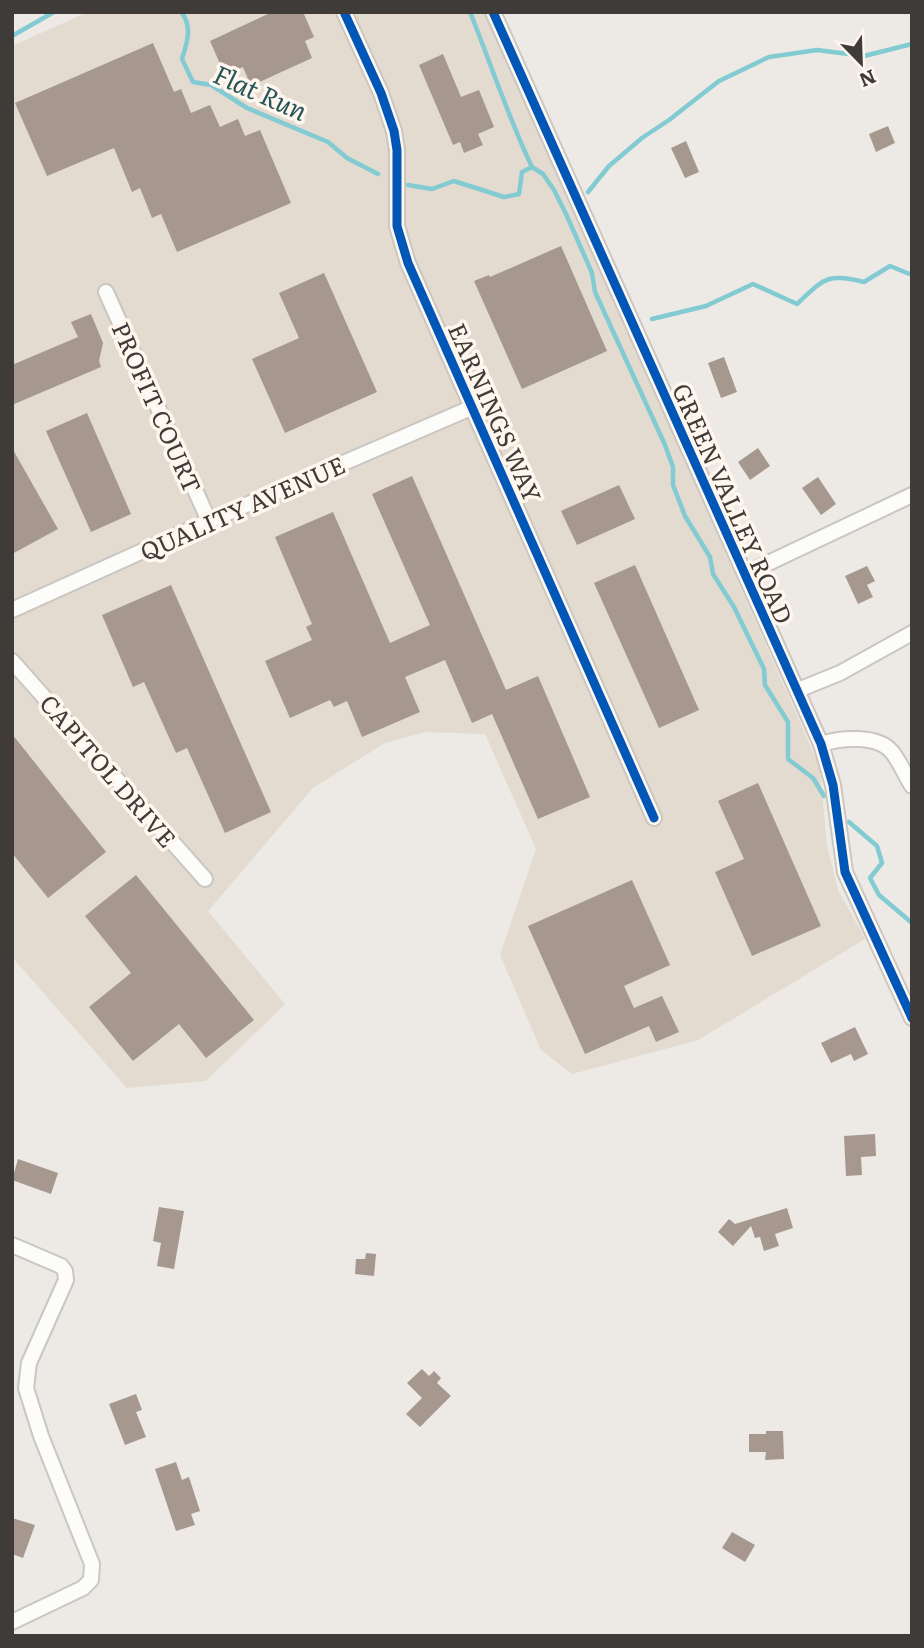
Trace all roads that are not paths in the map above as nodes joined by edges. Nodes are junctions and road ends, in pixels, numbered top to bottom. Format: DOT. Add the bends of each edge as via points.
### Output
graph roads {
  1 [pos="344,12"];
  2 [pos="493,12"];
  3 [pos="106,292"];
  4 [pos="473,407"];
  5 [pos="912,495"];
  6 [pos="209,521"];
  7 [pos="745,573"];
  8 [pos="12,610"];
  9 [pos="912,633"];
  10 [pos="12,661"];
  11 [pos="798,690"];
  12 [pos="821,744"];
  13 [pos="912,786"];
  14 [pos="654,818"];
  15 [pos="205,879"];
  16 [pos="912,1018"];
  17 [pos="12,1245"];
  18 [pos="12,1622"];
  1 -- 4 [label="street, EARNINGS WAY" via="394,131 401,244"];
  2 -- 7 [label="street, GREEN VALLEY ROAD"];
  3 -- 6 [label="street, PROFIT COURT"];
  4 -- 6 [label="street, QUALITY AVENUE"];
  4 -- 14 [label="street, EARNINGS WAY"];
  5 -- 7 [label="street"];
  6 -- 8 [label="street, QUALITY AVENUE"];
  7 -- 11 [label="street, GREEN VALLEY ROAD"];
  9 -- 11 [label="street" via="840,673"];
  10 -- 15 [label="street, CAPITOL DRIVE"];
  11 -- 12 [label="street, GREEN VALLEY ROAD"];
  12 -- 13 [label="street" via="873,741 890,750"];
  12 -- 16 [label="street, GREEN VALLEY ROAD" via="835,793 845,872"];
  17 -- 18 [label="street" via="65,1271 66,1279 29,1363 26,1388 92,1564 91,1580 83,1588"];
}
